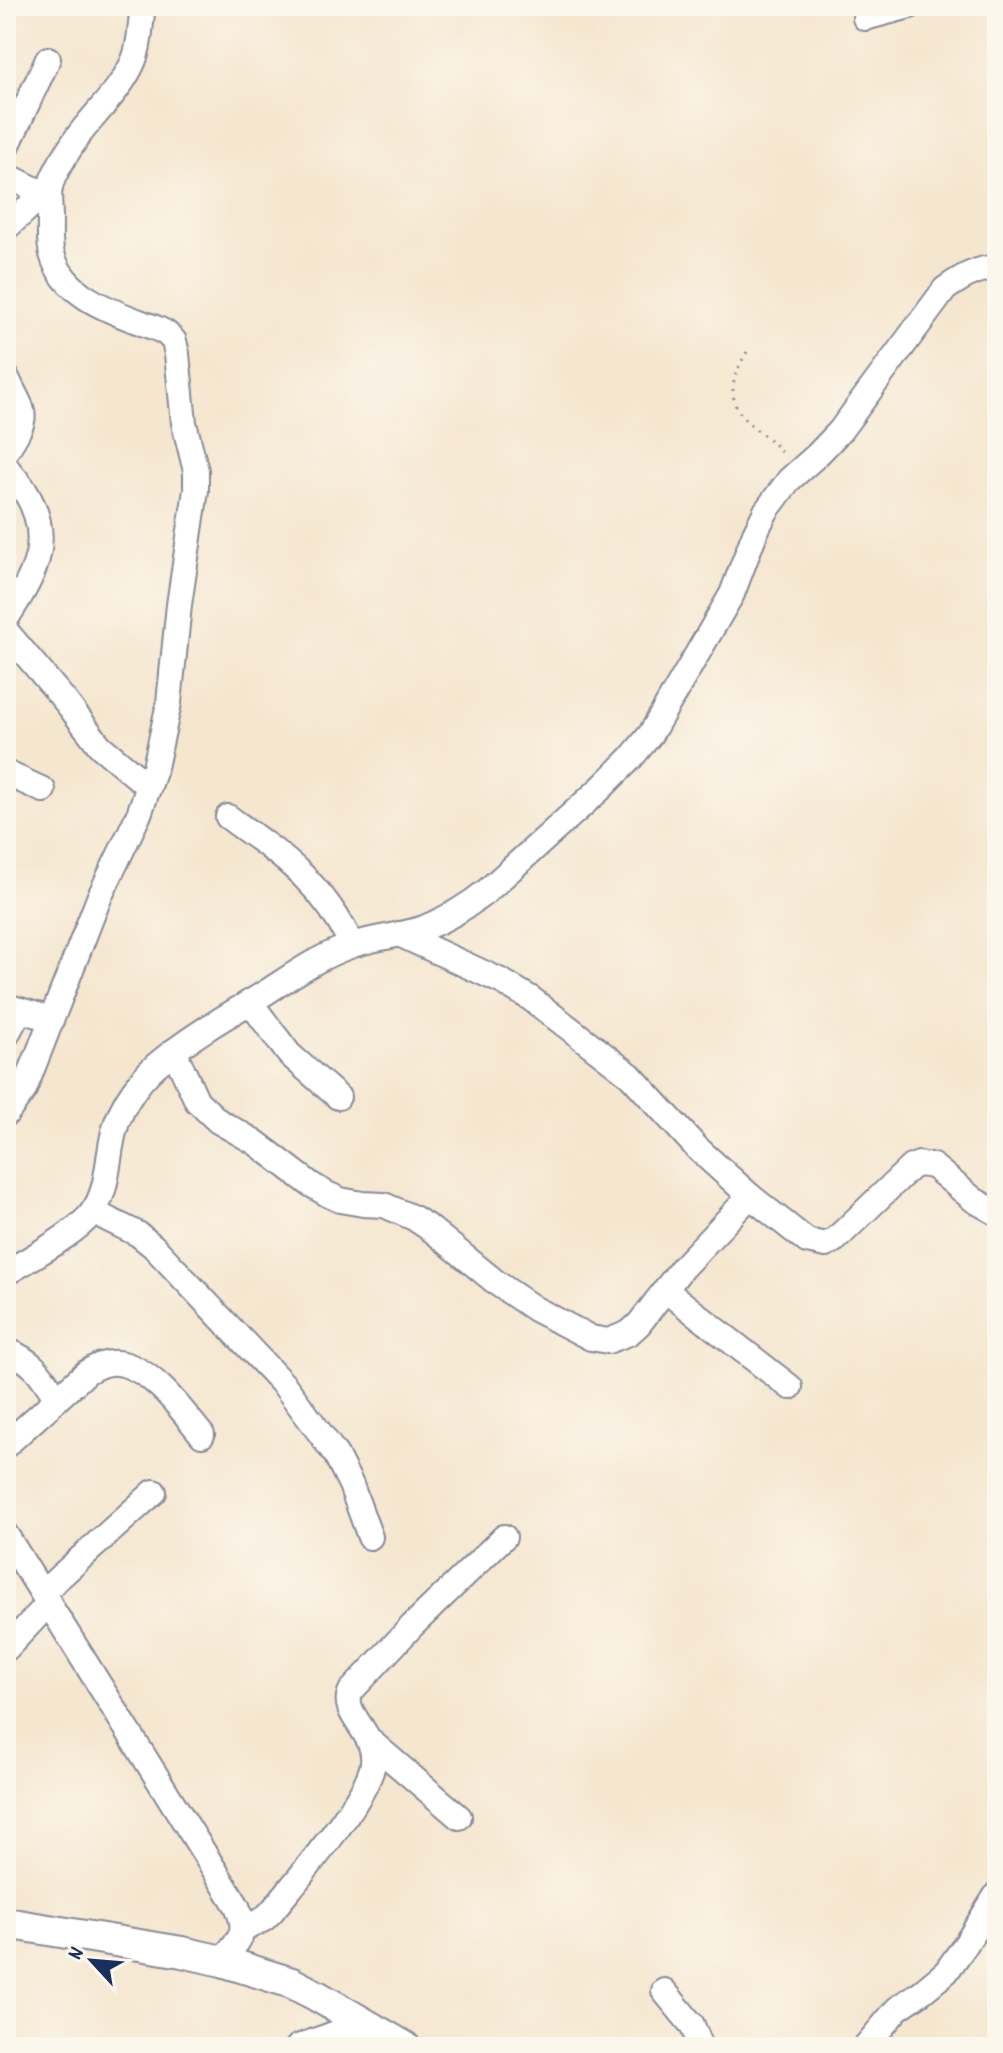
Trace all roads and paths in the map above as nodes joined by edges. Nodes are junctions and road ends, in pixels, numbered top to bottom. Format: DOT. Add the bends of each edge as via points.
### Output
graph roads {
  1 [pos="143,6"];
  2 [pos="910,6"];
  3 [pos="872,13"];
  4 [pos="48,59"];
  5 [pos="6,149"];
  6 [pos="6,175"];
  7 [pos="47,191"];
  8 [pos="6,228"];
  9 [pos="997,267"];
  10 [pos="747,352"];
  11 [pos="6,376"];
  12 [pos="6,451"];
  13 [pos="6,466"];
  14 [pos="789,480"];
  15 [pos="6,619"];
  16 [pos="6,631"];
  17 [pos="6,773"];
  18 [pos="149,787"];
  19 [pos="43,790"];
  20 [pos="228,817"];
  21 [pos="399,934"];
  22 [pos="352,945"];
  23 [pos="250,1002"];
  24 [pos="13,1008"];
  25 [pos="51,1019"];
  26 [pos="6,1036"];
  27 [pos="174,1051"];
  28 [pos="338,1097"];
  29 [pos="6,1114"];
  30 [pos="750,1196"];
  31 [pos="93,1212"];
  32 [pos="997,1213"];
  33 [pos="6,1273"];
  34 [pos="665,1290"];
  35 [pos="6,1350"];
  36 [pos="790,1387"];
  37 [pos="57,1399"];
  38 [pos="202,1435"];
  39 [pos="6,1445"];
  40 [pos="154,1492"];
  41 [pos="6,1535"];
  42 [pos="370,1537"];
  43 [pos="504,1537"];
  44 [pos="46,1598"];
  45 [pos="6,1649"];
  46 [pos="370,1741"];
  47 [pos="459,1817"];
  48 [pos="997,1894"];
  49 [pos="6,1923"];
  50 [pos="244,1929"];
  51 [pos="222,1961"];
  52 [pos="664,1991"];
  53 [pos="364,2023"];
  54 [pos="298,2047"];
  55 [pos="405,2047"];
  56 [pos="701,2047"];
  57 [pos="865,2047"];
  1 -- 7 [label="street" via="138,46 127,74 77,138"];
  2 -- 3 [label="street"];
  4 -- 5 [label="street"];
  6 -- 7 [label="street"];
  7 -- 8 [label="street"];
  7 -- 18 [label="street" via="52,254 68,282 95,304 166,333 177,354 196,490 169,703"];
  9 -- 14 [label="street" via="982,268 945,289 840,431"];
  10 -- 14 [label="path" via="734,377 735,403 743,417 780,449"];
  11 -- 12 [label="street" via="23,421"];
  13 -- 15 [label="street" via="30,501 40,542 34,572"];
  14 -- 21 [label="street" via="766,511 725,606 650,735 631,758 487,891 442,920"];
  16 -- 18 [label="street" via="100,746"];
  17 -- 19 [label="street"];
  18 -- 25 [label="street"];
  20 -- 22 [label="street" via="304,875 330,905"];
  21 -- 22 [label="street"];
  21 -- 30 [label="street" via="530,998 630,1075"];
  22 -- 23 [label="street"];
  23 -- 27 [label="street"];
  23 -- 28 [label="street" via="289,1054"];
  24 -- 25 [label="street"];
  24 -- 26 [label="street"];
  25 -- 29 [label="street" via="24,1090"];
  27 -- 31 [label="street" via="142,1079 121,1113"];
  27 -- 34 [label="street" via="197,1101 218,1121 327,1194 384,1205 414,1218 498,1284 575,1331 608,1341 629,1333"];
  30 -- 32 [label="street" via="807,1241 826,1245 911,1167 926,1164"];
  30 -- 34 [label="street"];
  31 -- 33 [label="street"];
  31 -- 42 [label="street" via="153,1246 285,1386 336,1455"];
  34 -- 36 [label="street"];
  35 -- 37 [label="street" via="33,1365"];
  37 -- 38 [label="street" via="98,1365 122,1363 170,1396"];
  37 -- 39 [label="street"];
  40 -- 44 [label="street"];
  41 -- 44 [label="street"];
  43 -- 46 [label="street" via="351,1691 349,1708"];
  44 -- 45 [label="street"];
  44 -- 50 [label="street" via="237,1906"];
  46 -- 47 [label="street"];
  46 -- 50 [label="street" via="374,1761 361,1794 272,1911"];
  48 -- 57 [label="street" via="954,1963 897,2009"];
  49 -- 51 [label="main road"];
  50 -- 51 [label="street"];
  51 -- 53 [label="main road" via="292,1983"];
  52 -- 56 [label="street" via="692,2025"];
  53 -- 54 [label="street"];
  53 -- 55 [label="main road"];
}
